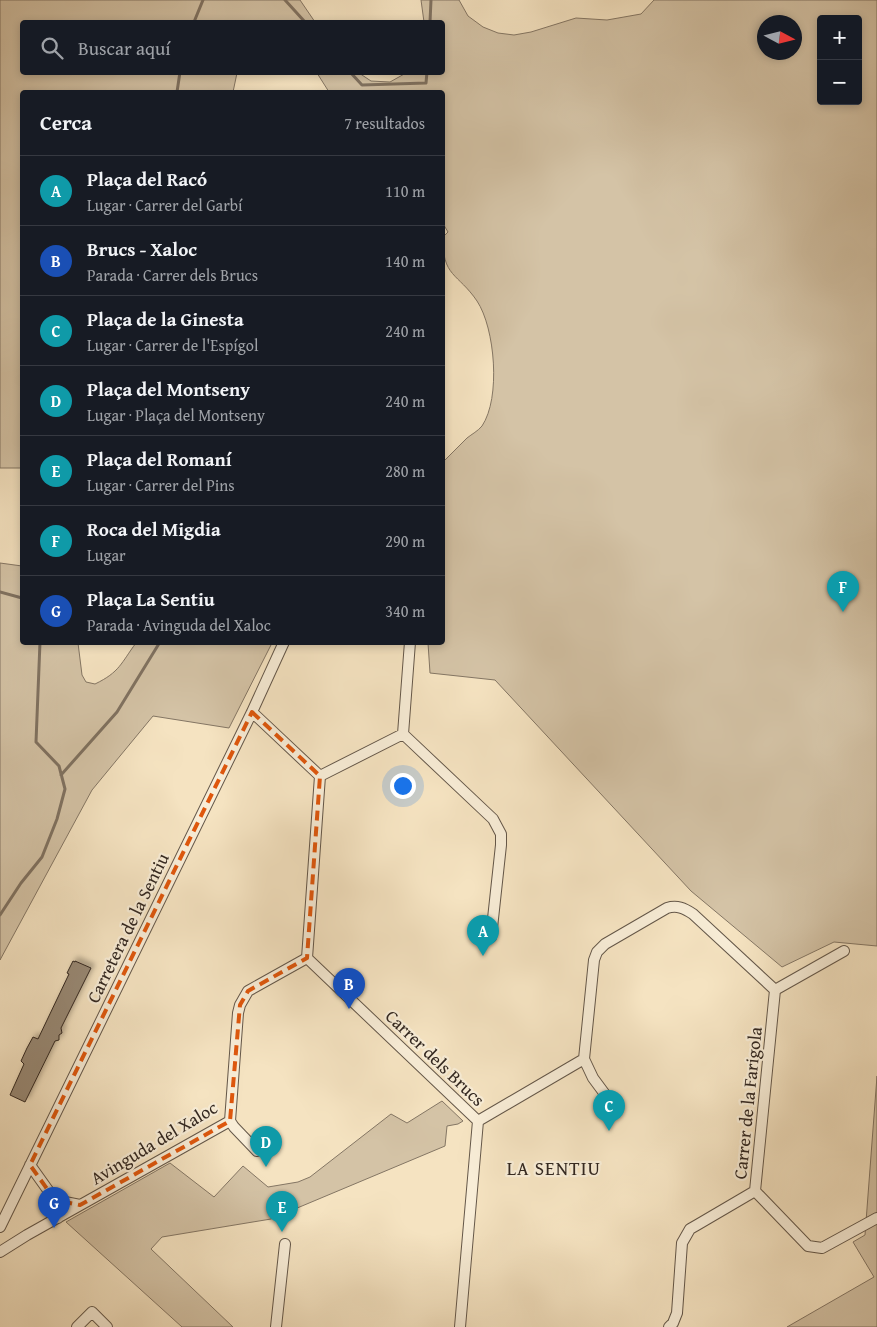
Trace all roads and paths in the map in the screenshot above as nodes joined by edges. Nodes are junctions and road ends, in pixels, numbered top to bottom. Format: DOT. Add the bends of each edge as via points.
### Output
graph roads {
  1 [pos="283,645"];
  2 [pos="410,645"];
  3 [pos="252,712"];
  4 [pos="403,734"];
  5 [pos="320,776"];
  6 [pos="491,937"];
  7 [pos="844,950"];
  8 [pos="307,958"];
  9 [pos="775,990"];
  10 [pos="584,1059"];
  11 [pos="613,1106"];
  12 [pos="230,1121"];
  13 [pos="478,1122"];
  14 [pos="257,1151"];
  15 [pos="30,1165"];
  16 [pos="755,1191"];
  17 [pos="55,1200"];
  18 [pos="80,1205"];
  19 [pos="58,1218"];
  20 [pos="877,1218"];
  21 [pos="0,1227"];
  22 [pos="285,1244"];
  23 [pos="1,1252"];
  24 [pos="77,1327"];
  25 [pos="107,1327"];
  26 [pos="276,1327"];
  27 [pos="460,1327"];
  28 [pos="669,1327"];
  1 -- 3 [label="street, Carretera de la Sentiu"];
  2 -- 4 [label="street"];
  3 -- 5 [label="street"];
  3 -- 15 [label="street, Carretera de la Sentiu"];
  4 -- 5 [label="street"];
  4 -- 6 [label="street" via="493,818 499,828 502,845"];
  5 -- 8 [label="street"];
  7 -- 9 [label="street"];
  8 -- 12 [label="street, Avinguda del Xaloc" via="255,986 243,997 238,1013"];
  8 -- 13 [label="street, Carrer dels Brucs"];
  9 -- 10 [label="street" via="693,914 677,906 667,908 605,944 597,952"];
  9 -- 16 [label="street, Carrer de la Farigola"];
  10 -- 11 [label="street"];
  10 -- 13 [label="street"];
  12 -- 14 [label="street"];
  12 -- 18 [label="street, Avinguda del Xaloc"];
  13 -- 27 [label="street, Carrer dels Brucs"];
  15 -- 17 [label="street"];
  15 -- 21 [label="street, Carretera de la Sentiu"];
  16 -- 20 [label="street" via="808,1246 822,1248"];
  16 -- 28 [label="street, Carrer de la Farigola" via="690,1229 685,1236 677,1313"];
  17 -- 18 [label="street"];
  17 -- 19 [label="street"];
  18 -- 19 [label="street, Avinguda del Xaloc"];
  19 -- 23 [label="street, Avinguda del Xaloc"];
  22 -- 26 [label="street"];
  24 -- 25 [label="street" via="92,1312"];
}
